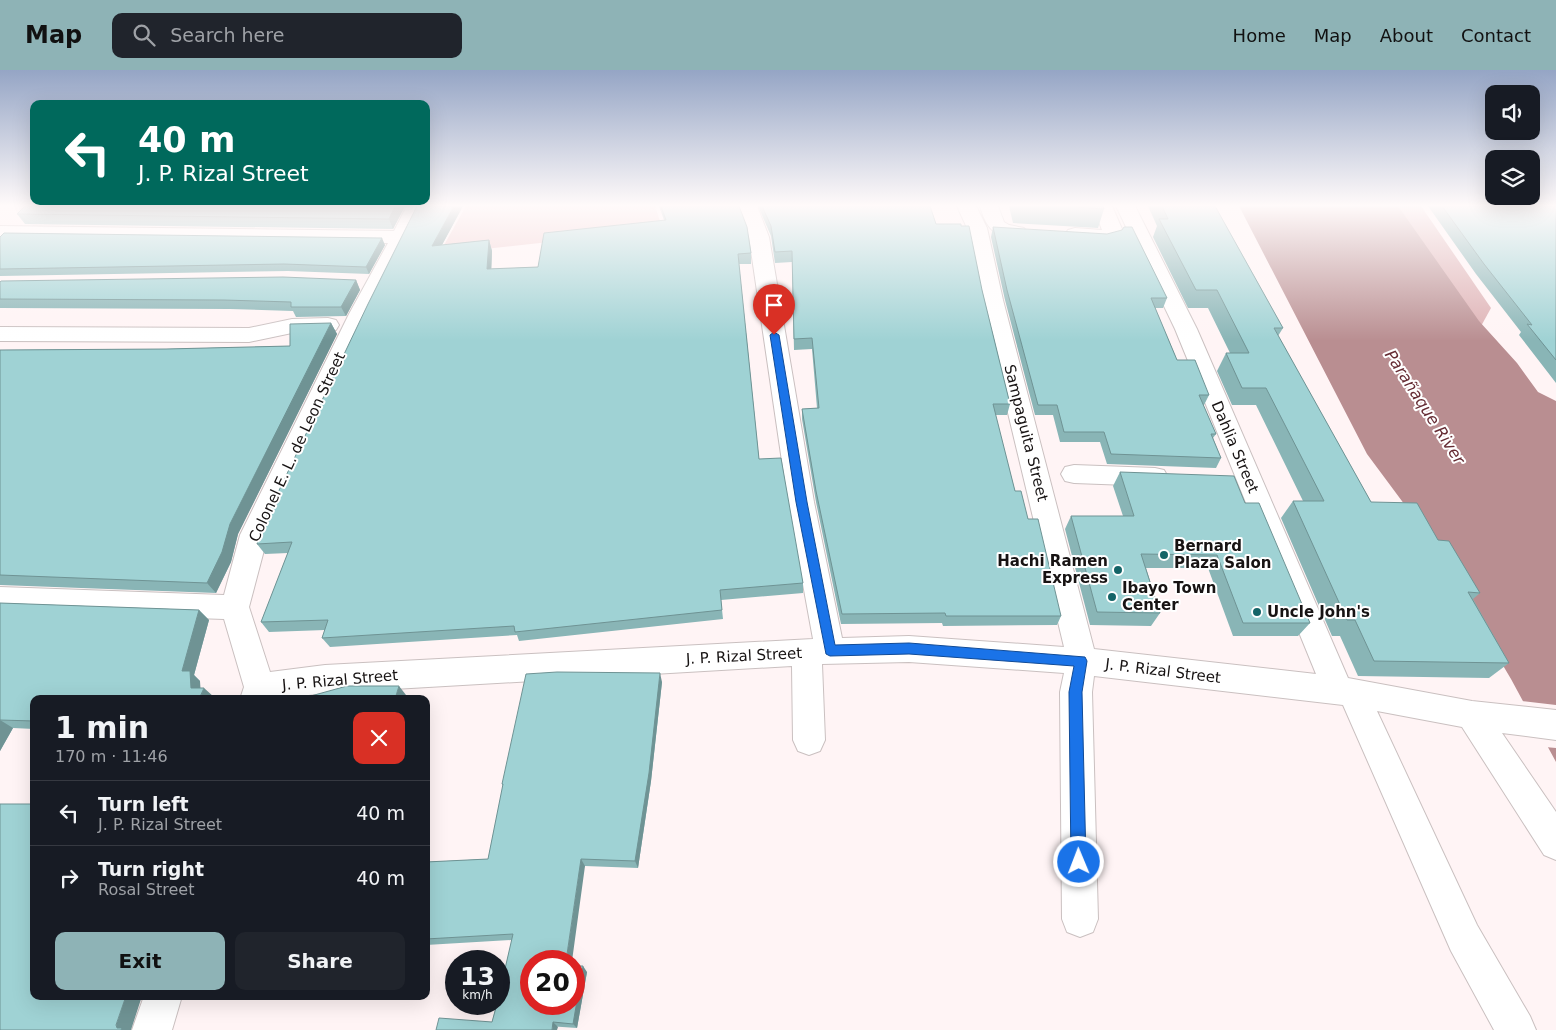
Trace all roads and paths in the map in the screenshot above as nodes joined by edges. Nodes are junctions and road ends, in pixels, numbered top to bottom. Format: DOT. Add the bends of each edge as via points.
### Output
graph roads {
  1 [pos="390,251"];
  2 [pos="761,251"];
  3 [pos="982,251"];
  4 [pos="1147,251"];
  5 [pos="354,325"];
  6 [pos="0,334"];
  7 [pos="1074,474"];
  8 [pos="1177,478"];
  9 [pos="0,599"];
  10 [pos="235,607"];
  11 [pos="818,651"];
  12 [pos="1081,661"];
  13 [pos="1346,691"];
  14 [pos="257,693"];
  15 [pos="1472,715"];
  16 [pos="1556,725"];
  17 [pos="810,740"];
  18 [pos="1556,843"];
  19 [pos="1080,919"];
  20 [pos="162,1000"];
  21 [pos="152,1030"];
  22 [pos="1516,1030"];
  1 -- 5 [label="street, Colonel E. L. de Leon Street" via="366,282"];
  2 -- 11 [label="street" via="801,502"];
  3 -- 12 [label="street, Sampaguita Street"];
  4 -- 13 [label="street, Dahlia Street" via="1186,329 1236,480"];
  5 -- 6 [label="street" via="292,326 248,335"];
  5 -- 10 [label="street, Colonel E. L. de Leon Street" via="254,535"];
  7 -- 8 [label="street"];
  9 -- 10 [label="street"];
  10 -- 14 [label="street"];
  11 -- 12 [label="street, J. P. Rizal Street" via="909,648"];
  11 -- 14 [label="street, J. P. Rizal Street" via="325,679"];
  11 -- 17 [label="street"];
  12 -- 13 [label="street, J. P. Rizal Street"];
  12 -- 19 [label="street, Sampaguita Street" via="1076,692"];
  13 -- 15 [label="street, J. P. Rizal Street"];
  13 -- 22 [label="street, Dahlia Street" via="1464,938"];
  15 -- 16 [label="street, J. P. Rizal Street"];
  15 -- 18 [label="street"];
  20 -- 21 [label="street"];
}
